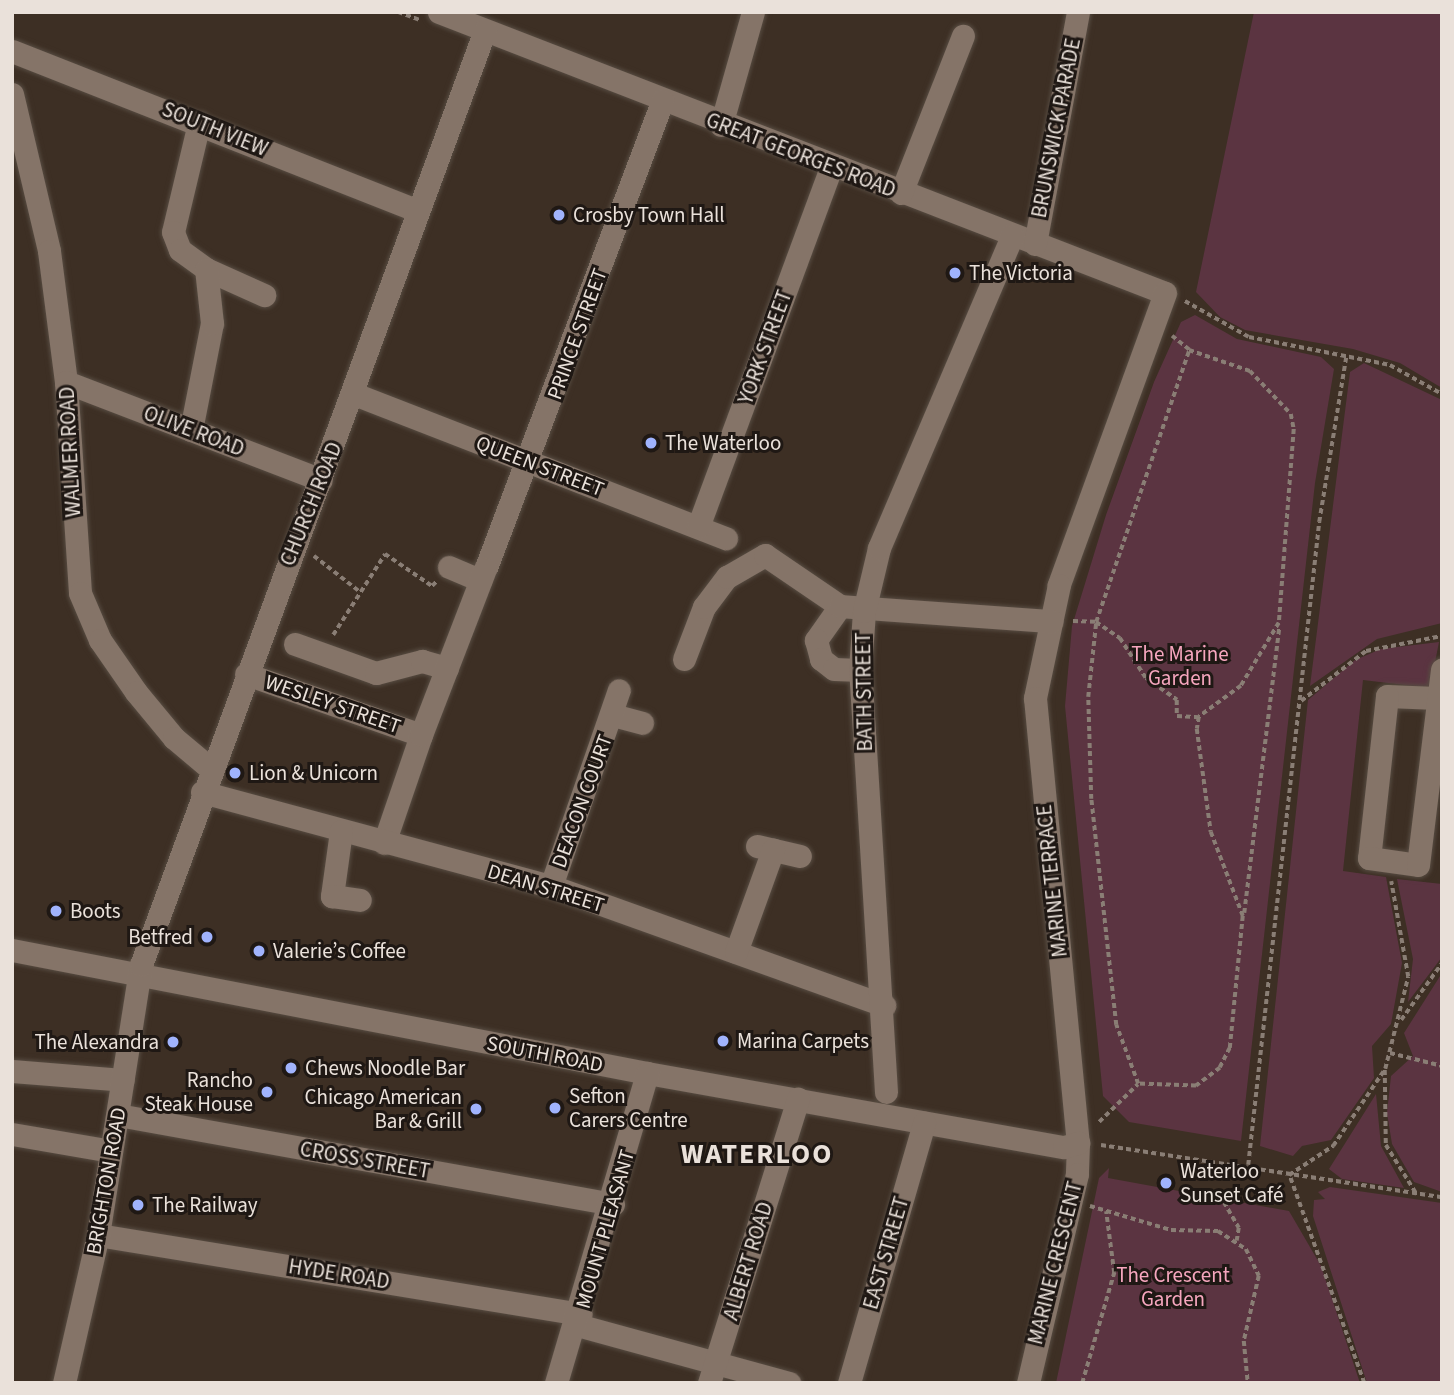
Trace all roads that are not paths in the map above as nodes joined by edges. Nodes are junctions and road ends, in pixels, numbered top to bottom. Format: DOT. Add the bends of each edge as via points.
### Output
graph roads {
  1 [pos="439,12"];
  2 [pos="753,12"];
  3 [pos="1078,12"];
  4 [pos="485,30"];
  5 [pos="963,36"];
  6 [pos="12,51"];
  7 [pos="12,94"];
  8 [pos="662,101"];
  9 [pos="199,123"];
  10 [pos="721,125"];
  11 [pos="831,167"];
  12 [pos="901,192"];
  13 [pos="416,210"];
  14 [pos="1012,236"];
  15 [pos="1035,244"];
  16 [pos="206,269"];
  17 [pos="1165,293"];
  18 [pos="264,295"];
  19 [pos="66,382"];
  20 [pos="354,394"];
  21 [pos="191,430"];
  22 [pos="530,462"];
  23 [pos="321,480"];
  24 [pos="698,527"];
  25 [pos="726,538"];
  26 [pos="449,567"];
  27 [pos="484,571"];
  28 [pos="840,606"];
  29 [pos="864,611"];
  30 [pos="1051,621"];
  31 [pos="295,645"];
  32 [pos="684,659"];
  33 [pos="447,668"];
  34 [pos="1442,669"];
  35 [pos="860,670"];
  36 [pos="246,674"];
  37 [pos="619,690"];
  38 [pos="1437,698"];
  39 [pos="613,715"];
  40 [pos="642,723"];
  41 [pos="421,735"];
  42 [pos="211,769"];
  43 [pos="202,792"];
  44 [pos="341,831"];
  45 [pos="384,843"];
  46 [pos="800,856"];
  47 [pos="551,886"];
  48 [pos="360,900"];
  49 [pos="12,950"];
  50 [pos="736,952"];
  51 [pos="139,978"];
  52 [pos="884,1005"];
  53 [pos="12,1071"];
  54 [pos="647,1073"];
  55 [pos="123,1080"];
  56 [pos="886,1092"];
  57 [pos="798,1099"];
  58 [pos="118,1115"];
  59 [pos="924,1123"];
  60 [pos="12,1134"];
  61 [pos="1078,1143"];
  62 [pos="111,1151"];
  63 [pos="612,1204"];
  64 [pos="98,1235"];
  65 [pos="579,1320"];
  66 [pos="713,1372"];
  67 [pos="64,1383"];
  68 [pos="556,1383"];
  69 [pos="789,1383"];
  70 [pos="849,1383"];
  71 [pos="1028,1383"];
  1 -- 4 [label="street, GREAT GEORGES ROAD"];
  2 -- 10 [label="street"];
  3 -- 15 [label="street, BRUNSWICK PARADE"];
  4 -- 8 [label="street, GREAT GEORGES ROAD"];
  4 -- 13 [label="street, CHURCH ROAD"];
  5 -- 12 [label="street"];
  6 -- 9 [label="street, SOUTH VIEW"];
  7 -- 19 [label="street, WALMER ROAD" via="49,251"];
  8 -- 10 [label="street, GREAT GEORGES ROAD"];
  8 -- 22 [label="street, PRINCE STREET"];
  9 -- 13 [label="street, SOUTH VIEW"];
  9 -- 16 [label="street" via="173,232 180,250"];
  10 -- 11 [label="street, GREAT GEORGES ROAD"];
  11 -- 12 [label="street, GREAT GEORGES ROAD"];
  11 -- 24 [label="street, YORK STREET"];
  12 -- 14 [label="street, GREAT GEORGES ROAD"];
  13 -- 20 [label="street, CHURCH ROAD"];
  14 -- 15 [label="street, GREAT GEORGES ROAD"];
  14 -- 29 [label="street, BATH STREET" via="879,548"];
  15 -- 17 [label="street, GREAT GEORGES ROAD"];
  16 -- 18 [label="street"];
  16 -- 21 [label="street" via="212,323"];
  17 -- 30 [label="street, MARINE TERRACE"];
  19 -- 21 [label="street, OLIVE ROAD"];
  19 -- 42 [label="street, WALMER ROAD" via="80,593 100,640 136,692 174,738"];
  20 -- 22 [label="street, QUEEN STREET"];
  20 -- 23 [label="street, CHURCH ROAD"];
  21 -- 23 [label="street, OLIVE ROAD"];
  22 -- 24 [label="street, QUEEN STREET"];
  22 -- 27 [label="street, PRINCE STREET"];
  23 -- 36 [label="street, CHURCH ROAD"];
  24 -- 25 [label="street, QUEEN STREET"];
  26 -- 27 [label="street"];
  27 -- 33 [label="street, WESLEY STREET"];
  28 -- 29 [label="street"];
  28 -- 32 [label="street" via="765,555 727,577 704,607"];
  28 -- 35 [label="street" via="816,640 821,659 834,669"];
  29 -- 30 [label="street"];
  29 -- 35 [label="street, BATH STREET"];
  30 -- 61 [label="street, MARINE TERRACE" via="1035,698"];
  31 -- 33 [label="street" via="376,673 422,661"];
  33 -- 41 [label="street, WESLEY STREET"];
  34 -- 38 [label="street"];
  35 -- 52 [label="street, BATH STREET"];
  36 -- 41 [label="street, WESLEY STREET"];
  36 -- 42 [label="street, CHURCH ROAD"];
  37 -- 39 [label="street, DEACON COURT"];
  38 -- 38 [label="street" via="1418,865 1369,858 1387,696"];
  39 -- 40 [label="street, DEACON COURT"];
  39 -- 47 [label="street, DEACON COURT"];
  41 -- 45 [label="street, WESLEY STREET"];
  42 -- 43 [label="street, CHURCH ROAD"];
  43 -- 44 [label="street, DEAN STREET"];
  43 -- 51 [label="street, CHURCH ROAD"];
  44 -- 45 [label="street, DEAN STREET"];
  44 -- 48 [label="street" via="332,896"];
  45 -- 47 [label="street, DEAN STREET"];
  46 -- 50 [label="street" via="765,848"];
  47 -- 50 [label="street, DEAN STREET"];
  49 -- 51 [label="street, SOUTH ROAD"];
  50 -- 52 [label="street, DEAN STREET"];
  51 -- 54 [label="street, SOUTH ROAD"];
  51 -- 55 [label="street, BRIGHTON ROAD"];
  52 -- 56 [label="street, BATH STREET"];
  53 -- 55 [label="street"];
  54 -- 57 [label="street, SOUTH ROAD"];
  54 -- 63 [label="street, MOUNT PLEASANT"];
  55 -- 58 [label="street, BRIGHTON ROAD"];
  57 -- 59 [label="street, SOUTH ROAD"];
  57 -- 66 [label="street, ALBERT ROAD"];
  58 -- 62 [label="street, BRIGHTON ROAD"];
  58 -- 63 [label="street, CROSS STREET"];
  59 -- 61 [label="street, SOUTH ROAD" via="1064,1147"];
  59 -- 70 [label="street, EAST STREET"];
  60 -- 62 [label="street"];
  61 -- 71 [label="street, MARINE CRESCENT" via="1071,1200"];
  62 -- 64 [label="street, BRIGHTON ROAD"];
  63 -- 65 [label="street, MOUNT PLEASANT"];
  64 -- 65 [label="street, HYDE ROAD"];
  64 -- 67 [label="street, BRIGHTON ROAD"];
  65 -- 66 [label="street, HYDE ROAD"];
  65 -- 68 [label="street, MOUNT PLEASANT"];
  66 -- 69 [label="street, HYDE ROAD"];
}
